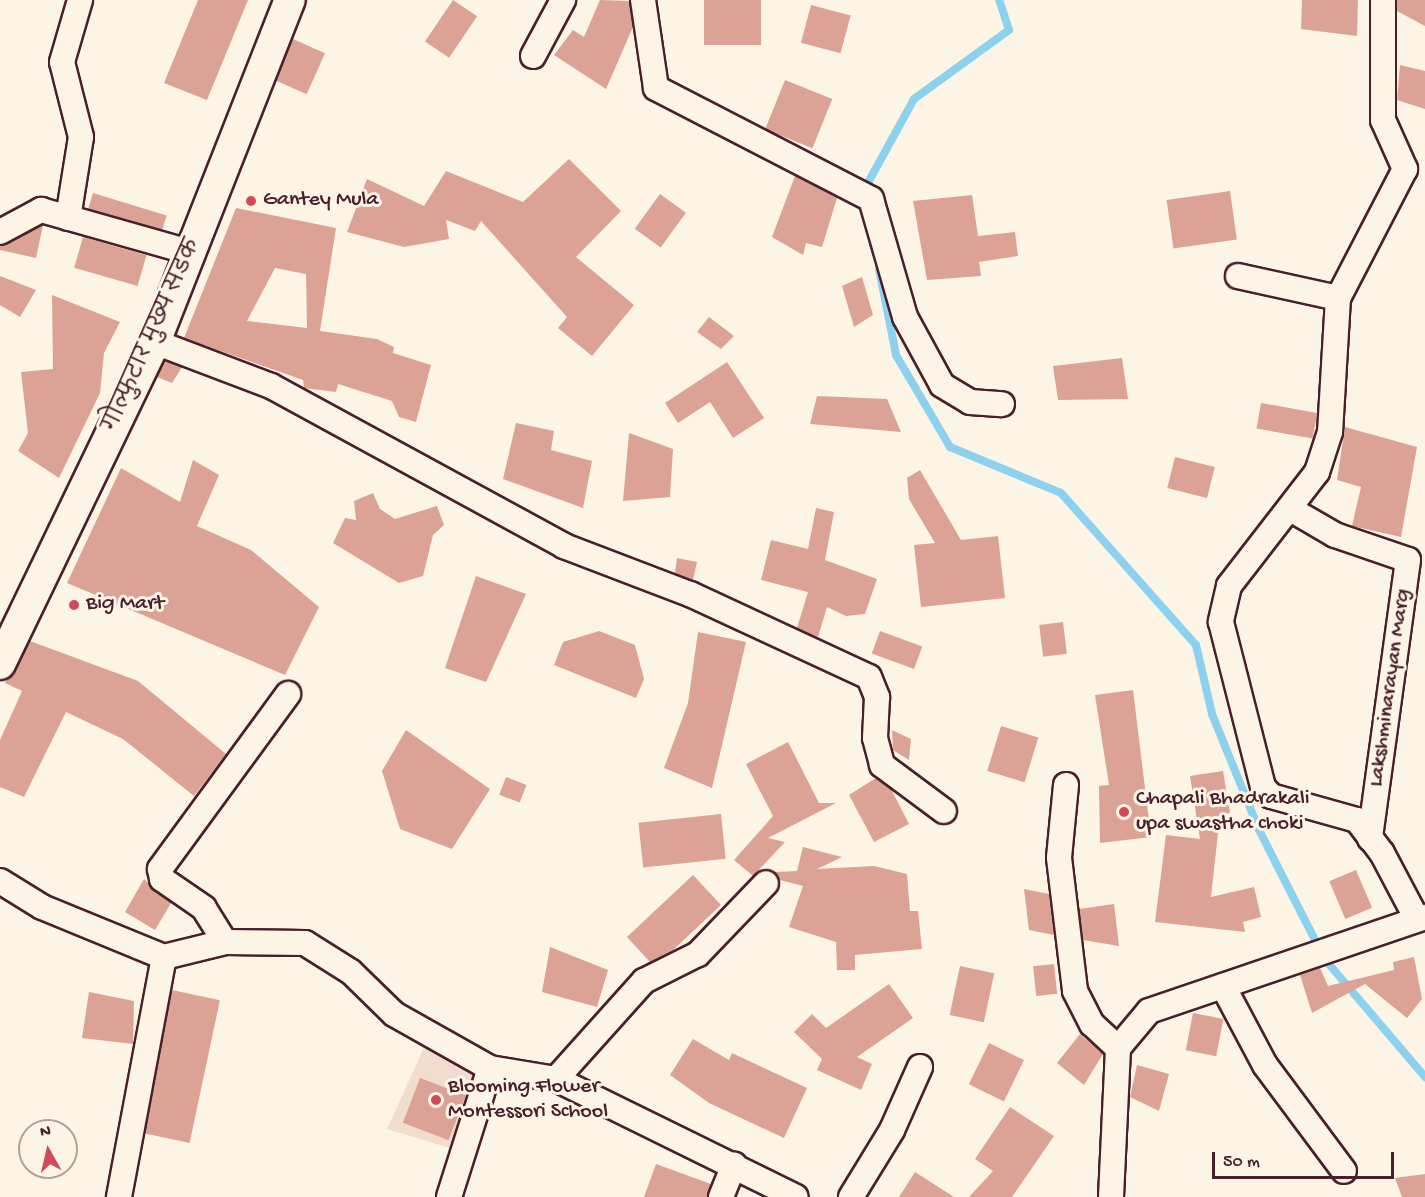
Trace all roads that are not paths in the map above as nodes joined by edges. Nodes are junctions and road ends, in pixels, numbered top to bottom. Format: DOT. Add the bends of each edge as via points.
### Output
graph roads {
  1 [pos="80,0"];
  2 [pos="290,0"];
  3 [pos="563,0"];
  4 [pos="643,0"];
  5 [pos="1383,0"];
  6 [pos="532,56"];
  7 [pos="68,218"];
  8 [pos="0,232"];
  9 [pos="193,253"];
  10 [pos="1238,276"];
  11 [pos="1338,298"];
  12 [pos="155,342"];
  13 [pos="1002,404"];
  14 [pos="1292,510"];
  15 [pos="0,664"];
  16 [pos="288,694"];
  17 [pos="1066,785"];
  18 [pos="944,811"];
  19 [pos="1370,838"];
  20 [pos="0,881"];
  21 [pos="766,883"];
  22 [pos="1421,918"];
  23 [pos="225,942"];
  24 [pos="164,957"];
  25 [pos="1223,986"];
  26 [pos="1118,1048"];
  27 [pos="921,1067"];
  28 [pos="490,1068"];
  29 [pos="556,1079"];
  30 [pos="734,1164"];
  31 [pos="1344,1170"];
  32 [pos="119,1197"];
  33 [pos="449,1197"];
  34 [pos="721,1197"];
  35 [pos="796,1197"];
  36 [pos="851,1197"];
  37 [pos="1110,1197"];
  1 -- 7 [label="street" via="62,62 81,137"];
  2 -- 9 [label="main road, गोल्फुटार मुख्य सडक"];
  3 -- 6 [label="street"];
  4 -- 13 [label="street" via="656,87 871,199 905,317 942,385 970,402"];
  5 -- 11 [label="street" via="1383,120 1405,169"];
  7 -- 8 [label="street" via="41,210"];
  7 -- 9 [label="street"];
  9 -- 12 [label="main road, गोल्फुटार मुख्य सडक"];
  10 -- 11 [label="street"];
  11 -- 14 [label="street" via="1330,432 1317,472"];
  12 -- 15 [label="main road, गोल्फुटार मुख्य सडक"];
  12 -- 18 [label="street" via="271,386 564,546 690,594 868,677 878,697 875,738 882,765"];
  14 -- 19 [label="street, Lakshminarayan Marg" via="1335,535 1408,560"];
  14 -- 19 [label="street" via="1229,586 1221,622 1263,787 1271,796 1357,820"];
  16 -- 23 [label="street" via="160,869 162,879 204,908"];
  17 -- 26 [label="street" via="1059,858 1075,991 1092,1024"];
  19 -- 22 [label="street"];
  20 -- 24 [label="street" via="42,907"];
  21 -- 29 [label="street" via="698,954 644,981"];
  22 -- 25 [label="street"];
  23 -- 24 [label="street"];
  23 -- 28 [label="street" via="305,943 351,972 394,1014"];
  24 -- 32 [label="street"];
  25 -- 26 [label="street" via="1149,1011"];
  25 -- 31 [label="street" via="1265,1065"];
  26 -- 37 [label="street"];
  27 -- 36 [label="street" via="892,1130"];
  28 -- 29 [label="street"];
  28 -- 33 [label="street"];
  29 -- 30 [label="street"];
  30 -- 34 [label="street"];
  30 -- 35 [label="street"];
}
